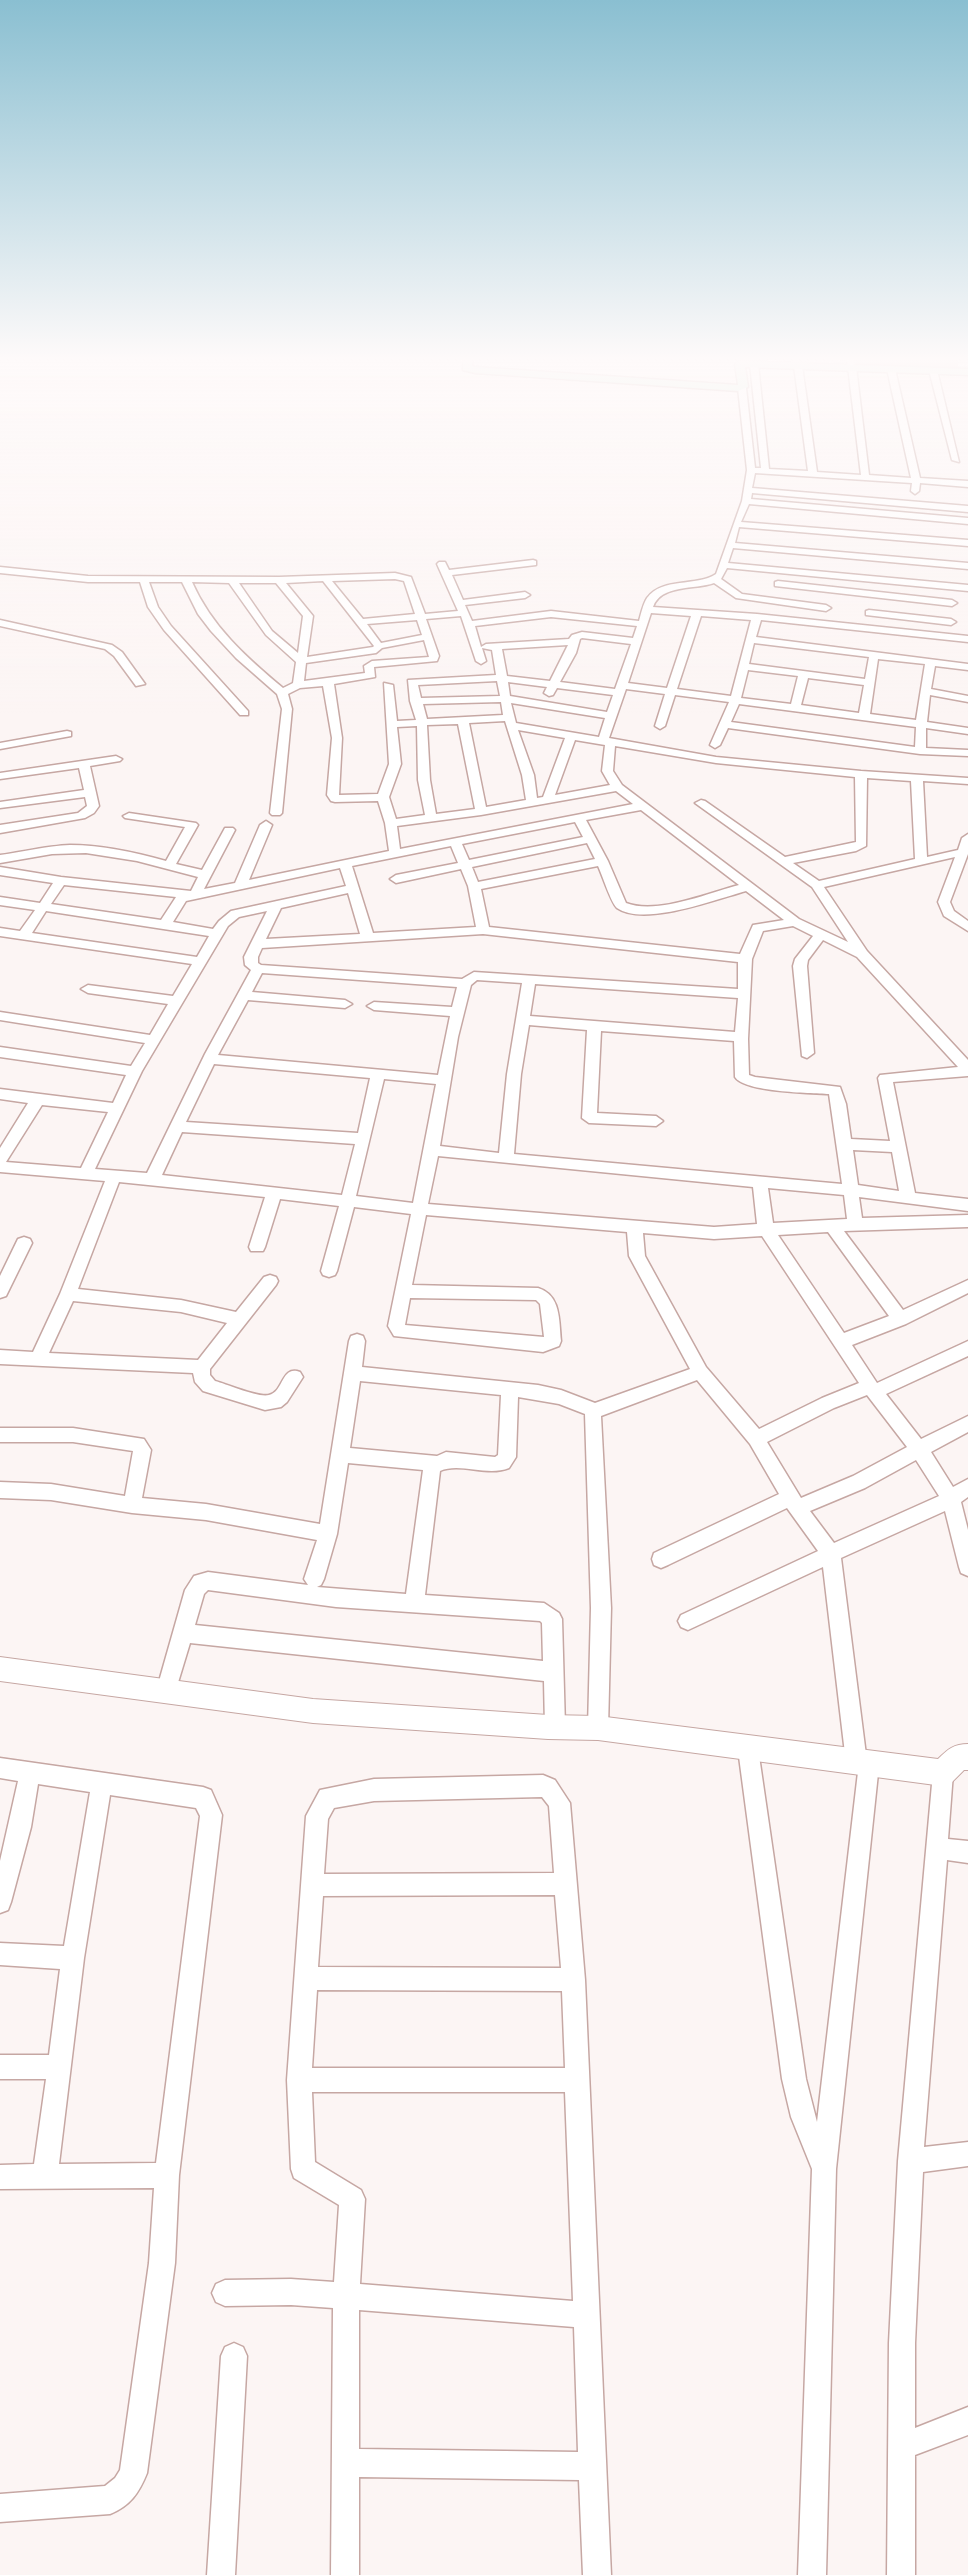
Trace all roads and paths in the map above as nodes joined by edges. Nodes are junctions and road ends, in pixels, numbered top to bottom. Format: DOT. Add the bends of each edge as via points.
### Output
graph roads {
  1 [pos="751,478"];
  2 [pos="818,478"];
  3 [pos="860,478"];
  4 [pos="885,478"];
  5 [pos="916,480"];
  6 [pos="968,484"];
  7 [pos="828,486"];
  8 [pos="749,490"];
  9 [pos="746,501"];
  10 [pos="914,504"];
  11 [pos="825,509"];
  12 [pos="968,509"];
  13 [pos="914,516"];
  14 [pos="968,521"];
  15 [pos="736,524"];
  16 [pos="913,537"];
  17 [pos="968,543"];
  18 [pos="730,545"];
  19 [pos="533,563"];
  20 [pos="442,564"];
  21 [pos="723,565"];
  22 [pos="968,566"];
  23 [pos="0,570"];
  24 [pos="447,574"];
  25 [pos="326,579"];
  26 [pos="715,579"];
  27 [pos="186,580"];
  28 [pos="232,580"];
  29 [pos="279,580"];
  30 [pos="144,581"];
  31 [pos="778,584"];
  32 [pos="953,586"];
  33 [pos="968,588"];
  34 [pos="525,596"];
  35 [pos="460,603"];
  36 [pos="952,603"];
  37 [pos="826,608"];
  38 [pos="649,610"];
  39 [pos="465,613"];
  40 [pos="697,613"];
  41 [pos="870,613"];
  42 [pos="421,617"];
  43 [pos="757,617"];
  44 [pos="360,622"];
  45 [pos="951,622"];
  46 [pos="0,623"];
  47 [pos="469,624"];
  48 [pos="644,624"];
  49 [pos="426,637"];
  50 [pos="951,637"];
  51 [pos="750,639"];
  52 [pos="968,639"];
  53 [pos="573,642"];
  54 [pos="637,642"];
  55 [pos="379,646"];
  56 [pos="497,647"];
  57 [pos="476,648"];
  58 [pos="874,655"];
  59 [pos="301,661"];
  60 [pos="481,661"];
  61 [pos="930,662"];
  62 [pos="743,666"];
  63 [pos="968,667"];
  64 [pos="804,675"];
  65 [pos="502,678"];
  66 [pos="328,682"];
  67 [pos="870,682"];
  68 [pos="140,684"];
  69 [pos="554,684"];
  70 [pos="298,685"];
  71 [pos="388,685"];
  72 [pos="620,689"];
  73 [pos="671,691"];
  74 [pos="925,691"];
  75 [pos="282,693"];
  76 [pos="507,699"];
  77 [pos="968,699"];
  78 [pos="735,700"];
  79 [pos="415,701"];
  80 [pos="542,706"];
  81 [pos="795,708"];
  82 [pos="244,712"];
  83 [pos="611,716"];
  84 [pos="864,717"];
  85 [pos="462,720"];
  86 [pos="422,722"];
  87 [pos="511,722"];
  88 [pos="392,724"];
  89 [pos="724,724"];
  90 [pos="921,724"];
  91 [pos="660,726"];
  92 [pos="968,731"];
  93 [pos="67,734"];
  94 [pos="571,737"];
  95 [pos="607,741"];
  96 [pos="715,745"];
  97 [pos="0,746"];
  98 [pos="920,751"];
  99 [pos="968,753"];
  100 [pos="116,759"];
  101 [pos="84,764"];
  102 [pos="861,774"];
  103 [pos="0,776"];
  104 [pos="917,778"];
  105 [pos="968,781"];
  106 [pos="618,787"];
  107 [pos="90,793"];
  108 [pos="383,797"];
  109 [pos="547,801"];
  110 [pos="532,802"];
  111 [pos="701,803"];
  112 [pos="0,805"];
  113 [pos="642,806"];
  114 [pos="481,812"];
  115 [pos="276,813"];
  116 [pos="129,816"];
  117 [pos="431,818"];
  118 [pos="579,818"];
  119 [pos="391,823"];
  120 [pos="266,825"];
  121 [pos="0,829"];
  122 [pos="229,830"];
  123 [pos="968,838"];
  124 [pos="590,839"];
  125 [pos="455,842"];
  126 [pos="963,852"];
  127 [pos="395,853"];
  128 [pos="0,860"];
  129 [pos="920,860"];
  130 [pos="602,861"];
  131 [pos="784,861"];
  132 [pos="345,863"];
  133 [pos="169,866"];
  134 [pos="465,866"];
  135 [pos="0,871"];
  136 [pos="205,875"];
  137 [pos="396,879"];
  138 [pos="61,881"];
  139 [pos="817,885"];
  140 [pos="240,886"];
  141 [pos="474,886"];
  142 [pos="747,887"];
  143 [pos="354,888"];
  144 [pos="195,896"];
  145 [pos="0,901"];
  146 [pos="42,907"];
  147 [pos="275,907"];
  148 [pos="795,922"];
  149 [pos="165,924"];
  150 [pos="968,927"];
  151 [pos="483,930"];
  152 [pos="0,932"];
  153 [pos="822,933"];
  154 [pos="217,934"];
  155 [pos="23,936"];
  156 [pos="368,938"];
  157 [pos="257,944"];
  158 [pos="862,954"];
  159 [pos="745,959"];
  160 [pos="199,961"];
  161 [pos="258,969"];
  162 [pos="529,980"];
  163 [pos="464,983"];
  164 [pos="88,989"];
  165 [pos="745,994"];
  166 [pos="246,996"];
  167 [pos="176,1000"];
  168 [pos="345,1004"];
  169 [pos="374,1006"];
  170 [pos="458,1012"];
  171 [pos="0,1016"];
  172 [pos="522,1020"];
  173 [pos="594,1024"];
  174 [pos="741,1037"];
  175 [pos="153,1040"];
  176 [pos="0,1052"];
  177 [pos="807,1053"];
  178 [pos="210,1059"];
  179 [pos="968,1070"];
  180 [pos="135,1071"];
  181 [pos="378,1073"];
  182 [pos="444,1080"];
  183 [pos="0,1094"];
  184 [pos="38,1100"];
  185 [pos="117,1108"];
  186 [pos="656,1121"];
  187 [pos="178,1127"];
  188 [pos="364,1138"];
  189 [pos="844,1144"];
  190 [pos="899,1147"];
  191 [pos="431,1150"];
  192 [pos="506,1159"];
  193 [pos="0,1160"];
  194 [pos="0,1167"];
  195 [pos="86,1173"];
  196 [pos="114,1176"];
  197 [pos="152,1179"];
  198 [pos="760,1182"];
  199 [pos="851,1190"];
  200 [pos="274,1193"];
  201 [pos="908,1198"];
  202 [pos="347,1201"];
  203 [pos="968,1205"];
  204 [pos="419,1209"];
  205 [pos="968,1221"];
  206 [pos="855,1224"];
  207 [pos="635,1226"];
  208 [pos="832,1226"];
  209 [pos="766,1230"];
  210 [pos="24,1243"];
  211 [pos="257,1247"];
  212 [pos="329,1271"];
  213 [pos="270,1281"];
  214 [pos="968,1286"];
  215 [pos="402,1291"];
  216 [pos="0,1292"];
  217 [pos="68,1294"];
  218 [pos="900,1318"];
  219 [pos="240,1319"];
  220 [pos="357,1341"];
  221 [pos="840,1342"];
  222 [pos="968,1348"];
  223 [pos="0,1357"];
  224 [pos="38,1359"];
  225 [pos="202,1367"];
  226 [pos="700,1372"];
  227 [pos="351,1373"];
  228 [pos="294,1377"];
  229 [pos="510,1389"];
  230 [pos="872,1389"];
  231 [pos="595,1411"];
  232 [pos="968,1423"];
  233 [pos="0,1435"];
  234 [pos="756,1439"];
  235 [pos="920,1451"];
  236 [pos="340,1454"];
  237 [pos="436,1464"];
  238 [pos="968,1487"];
  239 [pos="0,1490"];
  240 [pos="951,1499"];
  241 [pos="793,1503"];
  242 [pos="132,1505"];
  243 [pos="328,1534"];
  244 [pos="964,1538"];
  245 [pos="831,1554"];
  246 [pos="661,1559"];
  247 [pos="968,1567"];
  248 [pos="314,1580"];
  249 [pos="414,1603"];
  250 [pos="688,1621"];
  251 [pos="183,1633"];
  252 [pos="0,1669"];
  253 [pos="553,1672"];
  254 [pos="166,1692"];
  255 [pos="554,1727"];
  256 [pos="598,1728"];
  257 [pos="748,1749"];
  258 [pos="968,1757"];
  259 [pos="862,1763"];
  260 [pos="0,1768"];
  261 [pos="30,1772"];
  262 [pos="943,1773"];
  263 [pos="102,1782"];
  264 [pos="937,1848"];
  265 [pos="968,1852"];
  266 [pos="565,1884"];
  267 [pos="312,1885"];
  268 [pos="0,1902"];
  269 [pos="0,1954"];
  270 [pos="73,1958"];
  271 [pos="307,1978"];
  272 [pos="573,1980"];
  273 [pos="0,2066"];
  274 [pos="59,2066"];
  275 [pos="299,2080"];
  276 [pos="577,2080"];
  277 [pos="968,2154"];
  278 [pos="910,2161"];
  279 [pos="824,2169"];
  280 [pos="167,2175"];
  281 [pos="0,2177"];
  282 [pos="45,2177"];
  283 [pos="225,2293"];
  284 [pos="346,2298"];
  285 [pos="585,2315"];
  286 [pos="234,2356"];
  287 [pos="968,2421"];
  288 [pos="901,2447"];
  289 [pos="346,2463"];
  290 [pos="591,2466"];
  291 [pos="1,2512"];
  292 [pos="221,2575"];
  293 [pos="346,2575"];
  294 [pos="597,2575"];
  295 [pos="812,2575"];
  296 [pos="901,2575"];
  1 -- 8 [label="street"];
  2 -- 7 [label="street"];
  3 -- 7 [label="street"];
  4 -- 5 [label="street"];
  5 -- 6 [label="street"];
  5 -- 10 [label="street"];
  7 -- 8 [label="street"];
  7 -- 10 [label="street"];
  7 -- 11 [label="street"];
  8 -- 9 [label="street"];
  9 -- 11 [label="street"];
  9 -- 15 [label="street"];
  10 -- 12 [label="street"];
  10 -- 13 [label="street"];
  11 -- 13 [label="street"];
  13 -- 14 [label="street"];
  13 -- 16 [label="street"];
  15 -- 16 [label="street"];
  15 -- 18 [label="street" via="738,535"];
  16 -- 17 [label="street"];
  18 -- 21 [label="street"];
  18 -- 22 [label="street"];
  19 -- 24 [label="street"];
  20 -- 24 [label="street"];
  21 -- 26 [label="street"];
  21 -- 32 [label="street"];
  23 -- 30 [label="street"];
  24 -- 35 [label="street"];
  25 -- 29 [label="street"];
  25 -- 42 [label="street" via="405,577"];
  25 -- 44 [label="street"];
  26 -- 37 [label="street" via="740,596"];
  26 -- 38 [label="street" via="704,584 661,590 651,600"];
  27 -- 28 [label="street"];
  27 -- 30 [label="street"];
  27 -- 75 [label="street" via="194,603 217,633"];
  28 -- 29 [label="street"];
  28 -- 59 [label="street" via="269,633"];
  29 -- 59 [label="street" via="308,616"];
  30 -- 82 [label="street" via="167,628"];
  31 -- 36 [label="street"];
  32 -- 33 [label="street"];
  32 -- 36 [label="street"];
  34 -- 35 [label="street"];
  35 -- 39 [label="street"];
  36 -- 45 [label="street"];
  38 -- 40 [label="street"];
  38 -- 48 [label="street"];
  39 -- 42 [label="street"];
  39 -- 47 [label="street"];
  40 -- 43 [label="street"];
  40 -- 73 [label="street"];
  41 -- 45 [label="street"];
  42 -- 44 [label="street"];
  42 -- 49 [label="street"];
  43 -- 50 [label="street"];
  43 -- 51 [label="street"];
  44 -- 55 [label="street"];
  45 -- 50 [label="street"];
  46 -- 68 [label="street" via="108,647 118,654"];
  47 -- 48 [label="street" via="550,614"];
  47 -- 57 [label="street"];
  48 -- 54 [label="street"];
  49 -- 55 [label="street"];
  49 -- 66 [label="street" via="432,658 372,664 369,666 371,675"];
  50 -- 52 [label="street"];
  51 -- 58 [label="street"];
  51 -- 62 [label="street"];
  53 -- 54 [label="street" via="575,637 582,635"];
  53 -- 56 [label="street"];
  53 -- 69 [label="street" via="571,654"];
  54 -- 72 [label="street"];
  55 -- 59 [label="street" via="376,650"];
  56 -- 57 [label="street"];
  56 -- 65 [label="street"];
  57 -- 60 [label="street"];
  58 -- 61 [label="street"];
  58 -- 67 [label="street"];
  59 -- 70 [label="street"];
  61 -- 63 [label="street"];
  61 -- 74 [label="street"];
  62 -- 64 [label="street"];
  62 -- 78 [label="street"];
  64 -- 67 [label="street"];
  64 -- 81 [label="street"];
  65 -- 69 [label="street"];
  65 -- 76 [label="street"];
  65 -- 79 [label="street" via="413,682"];
  66 -- 70 [label="street"];
  66 -- 108 [label="street" via="336,738 333,795 335,799 343,800"];
  67 -- 84 [label="street"];
  69 -- 72 [label="street"];
  69 -- 80 [label="street"];
  70 -- 75 [label="street"];
  71 -- 88 [label="street"];
  72 -- 73 [label="street"];
  72 -- 83 [label="street"];
  73 -- 78 [label="street"];
  73 -- 91 [label="street"];
  74 -- 77 [label="street"];
  74 -- 90 [label="street"];
  75 -- 115 [label="street" via="287,709"];
  76 -- 79 [label="street"];
  76 -- 80 [label="street"];
  76 -- 87 [label="street"];
  78 -- 81 [label="street"];
  78 -- 89 [label="street"];
  79 -- 86 [label="street"];
  80 -- 83 [label="street"];
  81 -- 84 [label="street"];
  83 -- 95 [label="street"];
  84 -- 90 [label="street"];
  85 -- 86 [label="street"];
  85 -- 87 [label="street"];
  85 -- 114 [label="street"];
  86 -- 88 [label="street"];
  86 -- 117 [label="street" via="424,780"];
  87 -- 94 [label="street"];
  87 -- 110 [label="street" via="528,775"];
  88 -- 108 [label="street" via="395,764"];
  89 -- 96 [label="street"];
  89 -- 98 [label="street"];
  90 -- 92 [label="street"];
  90 -- 98 [label="street"];
  93 -- 97 [label="street"];
  94 -- 95 [label="street"];
  94 -- 109 [label="street"];
  95 -- 102 [label="street" via="716,760"];
  95 -- 106 [label="street" via="606,768 611,781"];
  98 -- 99 [label="street"];
  100 -- 101 [label="street"];
  101 -- 103 [label="street"];
  101 -- 107 [label="street"];
  102 -- 104 [label="street"];
  102 -- 131 [label="street" via="862,843 856,847"];
  104 -- 105 [label="street"];
  104 -- 129 [label="street"];
  106 -- 109 [label="street"];
  106 -- 113 [label="street"];
  107 -- 112 [label="street"];
  107 -- 121 [label="street" via="93,806 85,815"];
  108 -- 119 [label="street"];
  109 -- 110 [label="street"];
  110 -- 114 [label="street"];
  111 -- 131 [label="street"];
  113 -- 118 [label="street"];
  113 -- 142 [label="street"];
  114 -- 117 [label="street"];
  116 -- 133 [label="street" via="192,825"];
  117 -- 119 [label="street"];
  118 -- 124 [label="street"];
  118 -- 125 [label="street"];
  119 -- 127 [label="street"];
  120 -- 140 [label="street"];
  122 -- 136 [label="street"];
  123 -- 126 [label="street"];
  124 -- 130 [label="street"];
  124 -- 134 [label="street"];
  125 -- 127 [label="street"];
  125 -- 134 [label="street"];
  126 -- 129 [label="street"];
  126 -- 150 [label="street" via="944,902 948,912"];
  127 -- 132 [label="street"];
  128 -- 133 [label="street" via="68,849 124,854"];
  129 -- 139 [label="street"];
  130 -- 141 [label="street"];
  130 -- 142 [label="street" via="621,905 630,910 654,910"];
  131 -- 139 [label="street"];
  132 -- 140 [label="street"];
  132 -- 143 [label="street"];
  133 -- 136 [label="street"];
  134 -- 137 [label="street"];
  134 -- 141 [label="street"];
  135 -- 138 [label="street"];
  136 -- 144 [label="street"];
  138 -- 144 [label="street"];
  138 -- 146 [label="street"];
  139 -- 158 [label="street"];
  140 -- 144 [label="street"];
  141 -- 151 [label="street"];
  142 -- 148 [label="street"];
  143 -- 147 [label="street"];
  143 -- 156 [label="street"];
  144 -- 149 [label="street" via="182,898"];
  145 -- 146 [label="street"];
  146 -- 149 [label="street"];
  146 -- 155 [label="street"];
  147 -- 154 [label="street" via="235,914"];
  147 -- 157 [label="street"];
  148 -- 153 [label="street"];
  148 -- 159 [label="street" via="758,928"];
  149 -- 154 [label="street"];
  151 -- 156 [label="street"];
  151 -- 159 [label="street"];
  152 -- 155 [label="street"];
  153 -- 158 [label="street"];
  153 -- 177 [label="street" via="800,966"];
  154 -- 160 [label="street"];
  155 -- 160 [label="street"];
  156 -- 157 [label="street"];
  157 -- 161 [label="street" via="250,962"];
  158 -- 179 [label="street"];
  159 -- 165 [label="street"];
  160 -- 167 [label="street"];
  161 -- 163 [label="street"];
  161 -- 166 [label="street"];
  162 -- 163 [label="street" via="474,976"];
  162 -- 165 [label="street"];
  162 -- 172 [label="street"];
  163 -- 170 [label="street"];
  164 -- 167 [label="street"];
  165 -- 174 [label="street"];
  166 -- 168 [label="street"];
  166 -- 178 [label="street"];
  167 -- 175 [label="street"];
  169 -- 170 [label="street"];
  170 -- 182 [label="street"];
  171 -- 175 [label="street"];
  172 -- 173 [label="street"];
  172 -- 192 [label="street"];
  173 -- 174 [label="street"];
  173 -- 186 [label="street" via="590,1118"];
  174 -- 189 [label="street" via="742,1075 745,1079 835,1090"];
  175 -- 180 [label="street"];
  176 -- 180 [label="street"];
  178 -- 181 [label="street"];
  178 -- 187 [label="street"];
  179 -- 190 [label="street" via="885,1078"];
  180 -- 185 [label="street"];
  181 -- 182 [label="street"];
  181 -- 188 [label="street"];
  182 -- 191 [label="street"];
  183 -- 184 [label="street"];
  184 -- 185 [label="street"];
  184 -- 193 [label="street"];
  185 -- 195 [label="street"];
  187 -- 188 [label="street"];
  187 -- 197 [label="street"];
  188 -- 202 [label="street"];
  189 -- 190 [label="street"];
  189 -- 199 [label="street"];
  190 -- 201 [label="street"];
  191 -- 192 [label="street"];
  191 -- 204 [label="street"];
  192 -- 198 [label="street"];
  194 -- 195 [label="street"];
  195 -- 196 [label="street"];
  196 -- 197 [label="street"];
  196 -- 217 [label="street"];
  197 -- 200 [label="street"];
  198 -- 199 [label="street"];
  198 -- 209 [label="street"];
  199 -- 201 [label="street"];
  199 -- 206 [label="street"];
  200 -- 202 [label="street"];
  200 -- 211 [label="street"];
  201 -- 203 [label="street"];
  202 -- 204 [label="street"];
  202 -- 212 [label="street"];
  204 -- 207 [label="street"];
  204 -- 215 [label="street"];
  205 -- 206 [label="street"];
  206 -- 208 [label="street"];
  207 -- 209 [label="street" via="714,1233"];
  207 -- 226 [label="street" via="637,1256"];
  208 -- 209 [label="street"];
  208 -- 218 [label="street"];
  209 -- 221 [label="street"];
  210 -- 216 [label="street"];
  213 -- 219 [label="street"];
  214 -- 218 [label="street"];
  215 -- 215 [label="street" via="396,1326 400,1331 543,1345 553,1342 548,1304 538,1294"];
  217 -- 219 [label="street" via="181,1306"];
  217 -- 224 [label="street"];
  218 -- 221 [label="street"];
  219 -- 225 [label="street"];
  220 -- 227 [label="street"];
  221 -- 230 [label="street"];
  222 -- 230 [label="street"];
  223 -- 224 [label="street"];
  224 -- 225 [label="street"];
  225 -- 228 [label="street" via="201,1377 209,1386 265,1403 275,1402 281,1397"];
  226 -- 231 [label="street"];
  226 -- 234 [label="street"];
  227 -- 229 [label="street"];
  227 -- 236 [label="street"];
  229 -- 231 [label="street" via="561,1397"];
  229 -- 237 [label="street" via="507,1457 503,1463 446,1460"];
  230 -- 234 [label="street" via="828,1403"];
  230 -- 235 [label="street"];
  231 -- 256 [label="street" via="592,1423 601,1608"];
  232 -- 235 [label="street"];
  233 -- 242 [label="street" via="73,1435 138,1444 142,1450"];
  234 -- 241 [label="street"];
  235 -- 240 [label="street"];
  235 -- 241 [label="street" via="859,1482"];
  236 -- 237 [label="street"];
  236 -- 243 [label="street"];
  237 -- 249 [label="street" via="430,1473"];
  238 -- 240 [label="street"];
  239 -- 242 [label="street" via="51,1492"];
  240 -- 244 [label="street"];
  240 -- 245 [label="street"];
  241 -- 245 [label="street"];
  241 -- 246 [label="street"];
  242 -- 243 [label="street" via="206,1512"];
  243 -- 248 [label="street"];
  244 -- 247 [label="street"];
  245 -- 250 [label="street"];
  245 -- 259 [label="street"];
  249 -- 251 [label="street" via="336,1598 200,1582"];
  249 -- 253 [label="street" via="544,1612 552,1619"];
  251 -- 253 [label="street"];
  251 -- 254 [label="street"];
  252 -- 254 [label="street"];
  253 -- 255 [label="street"];
  254 -- 255 [label="street" via="313,1711"];
  255 -- 256 [label="street"];
  256 -- 257 [label="street"];
  257 -- 259 [label="street"];
  257 -- 279 [label="street" via="794,2079 803,2116"];
  258 -- 262 [label="street" via="958,1757"];
  259 -- 262 [label="street"];
  259 -- 279 [label="street"];
  260 -- 261 [label="street"];
  261 -- 263 [label="street"];
  261 -- 268 [label="street" via="20,1827"];
  262 -- 264 [label="street"];
  263 -- 270 [label="street"];
  263 -- 280 [label="street" via="203,1798 211,1814"];
  264 -- 265 [label="street"];
  264 -- 278 [label="street"];
  266 -- 267 [label="street"];
  266 -- 267 [label="street" via="558,1803 548,1787 543,1786 374,1790 328,1798 317,1816"];
  266 -- 272 [label="street"];
  267 -- 271 [label="street"];
  269 -- 270 [label="street"];
  270 -- 274 [label="street"];
  271 -- 272 [label="street"];
  271 -- 275 [label="street"];
  272 -- 276 [label="street"];
  273 -- 274 [label="street"];
  274 -- 282 [label="street"];
  275 -- 276 [label="street"];
  275 -- 284 [label="street" via="303,2169 352,2199"];
  276 -- 285 [label="street"];
  277 -- 278 [label="street"];
  278 -- 288 [label="street"];
  279 -- 295 [label="street"];
  280 -- 282 [label="street"];
  280 -- 291 [label="street" via="162,2263 133,2473 125,2488 110,2500"];
  281 -- 282 [label="street"];
  283 -- 284 [label="street" via="291,2292"];
  284 -- 285 [label="street"];
  284 -- 289 [label="street"];
  285 -- 290 [label="street" via="590,2358"];
  286 -- 292 [label="street"];
  287 -- 288 [label="street"];
  288 -- 296 [label="street"];
  289 -- 290 [label="street"];
  289 -- 293 [label="street"];
  290 -- 294 [label="street"];
}
